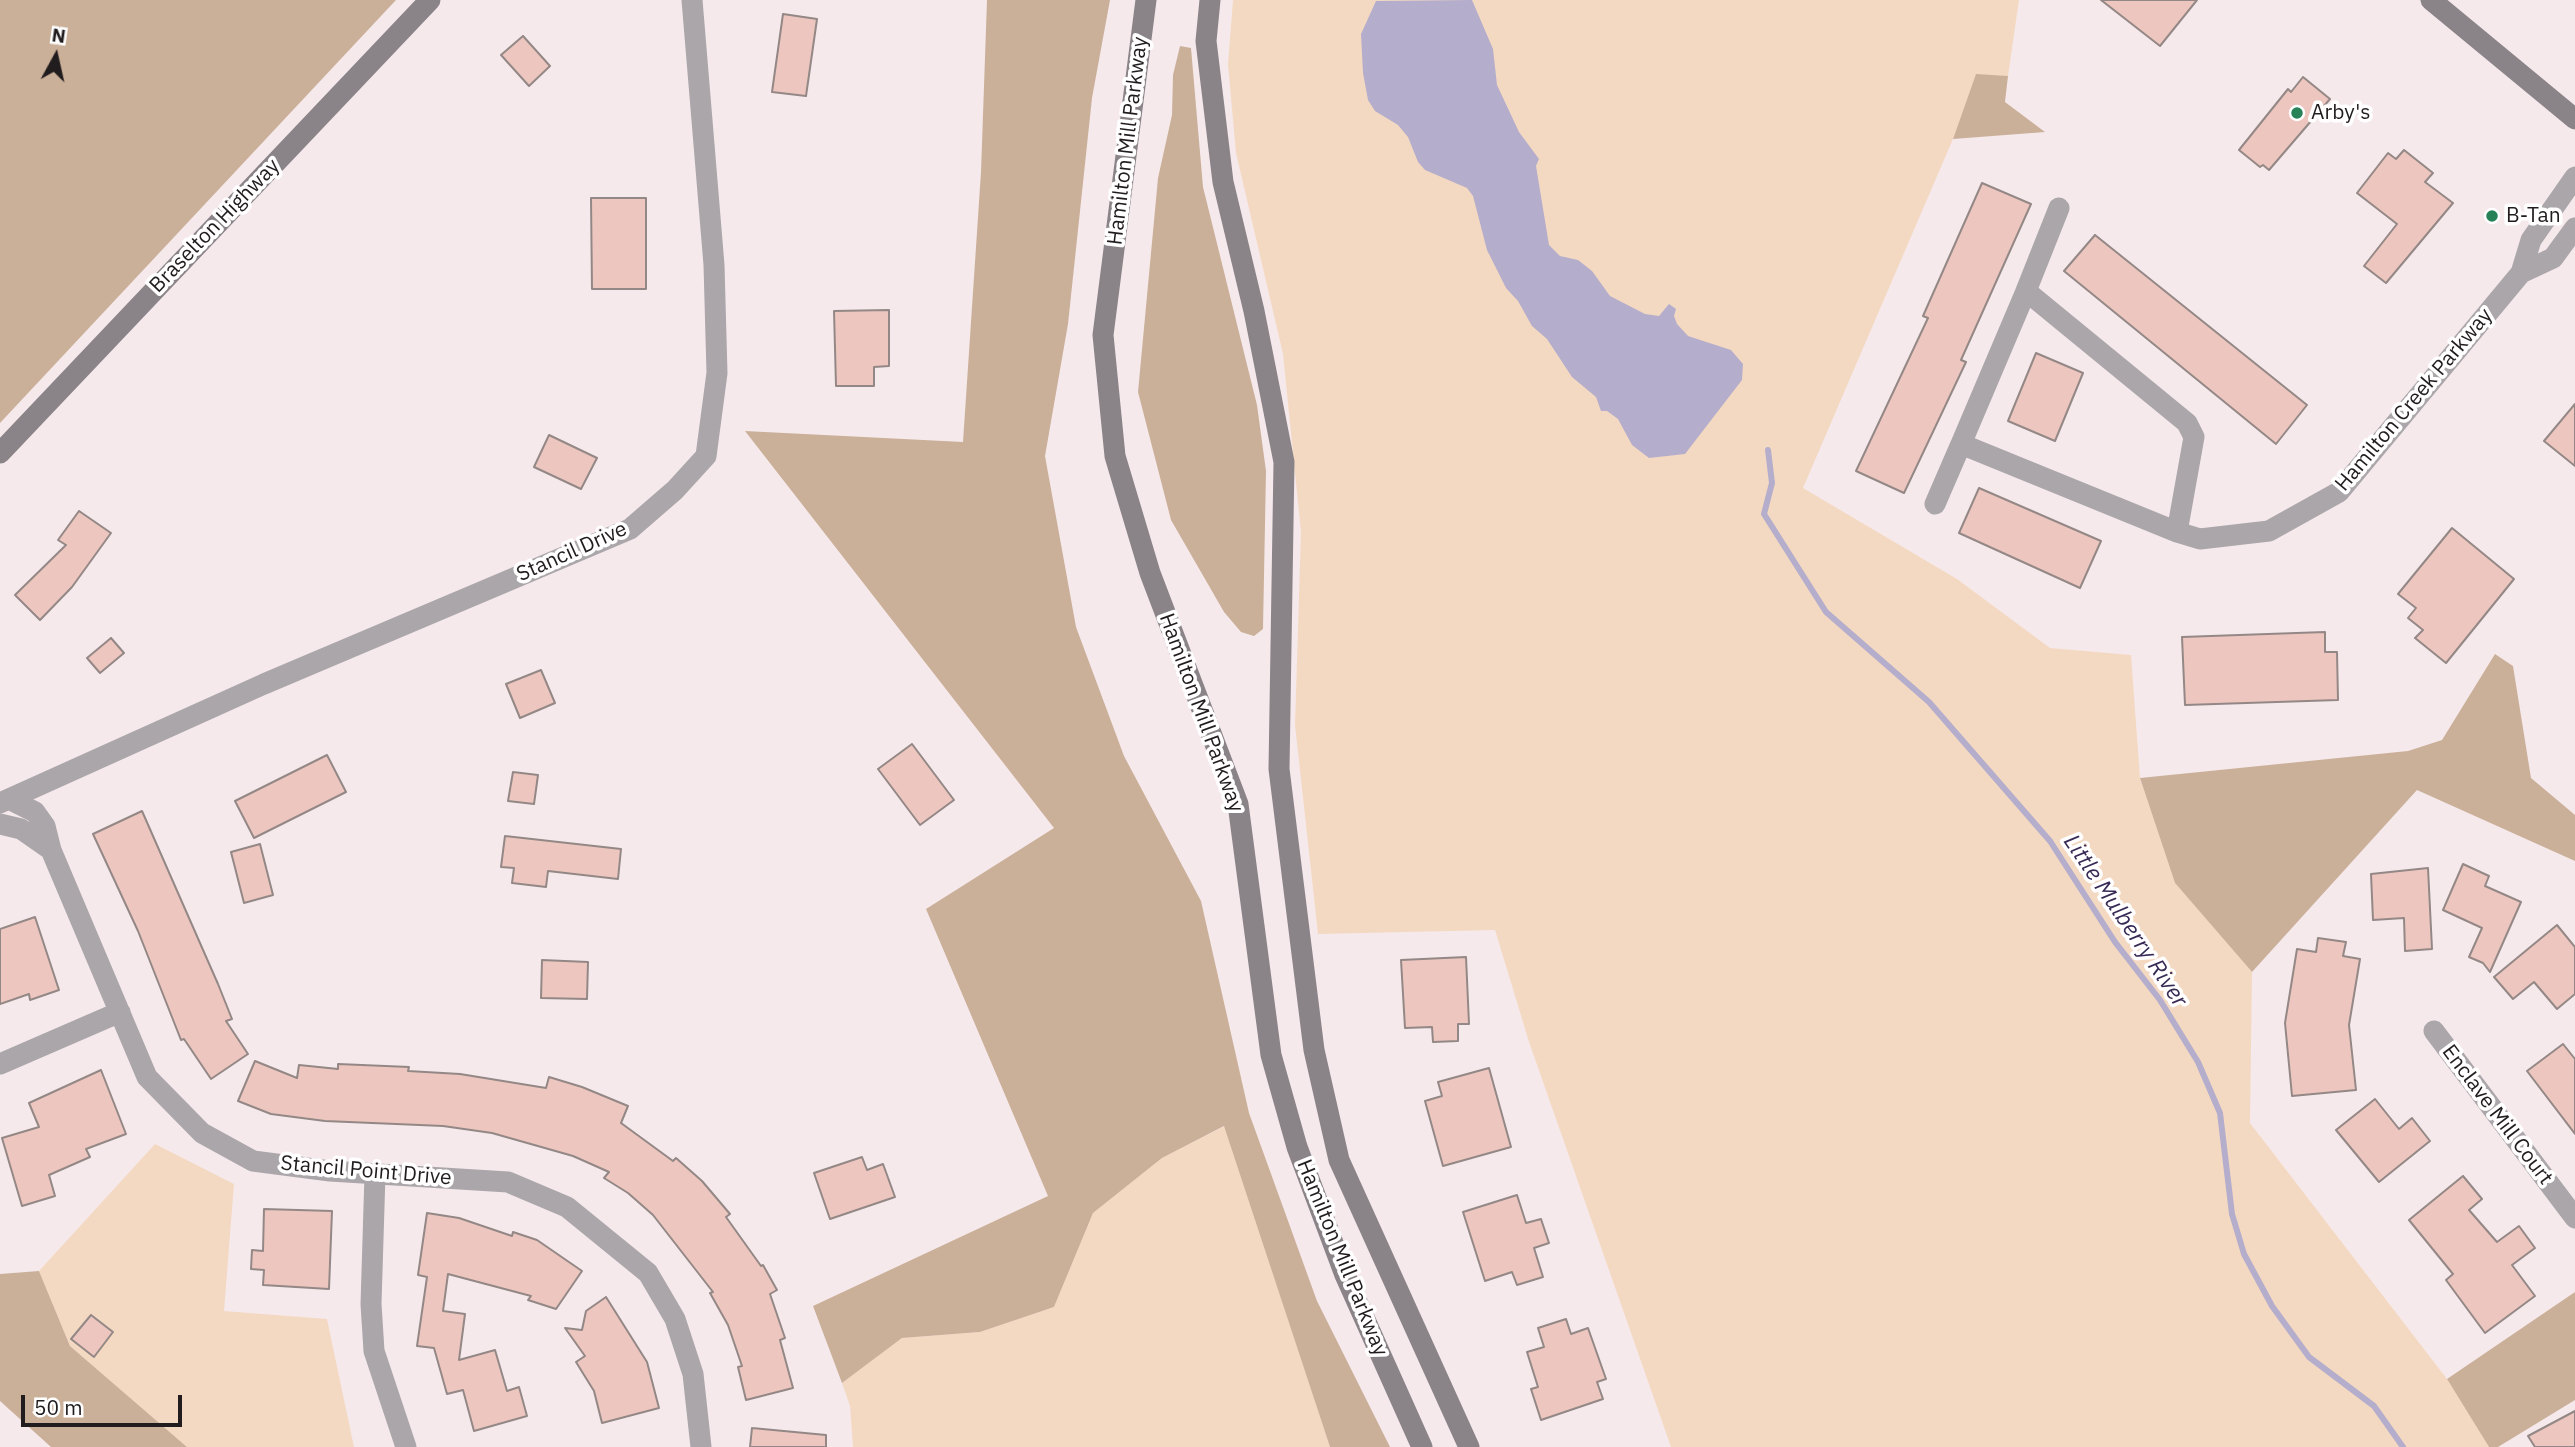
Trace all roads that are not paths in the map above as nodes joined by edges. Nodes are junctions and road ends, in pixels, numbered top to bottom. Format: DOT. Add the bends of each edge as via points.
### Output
graph roads {
  1 [pos="430,0"];
  2 [pos="692,0"];
  3 [pos="1146,0"];
  4 [pos="1210,0"];
  5 [pos="2431,0"];
  6 [pos="2575,120"];
  7 [pos="2575,177"];
  8 [pos="2059,208"];
  9 [pos="2575,228"];
  10 [pos="2521,273"];
  11 [pos="2026,290"];
  12 [pos="1961,444"];
  13 [pos="0,453"];
  14 [pos="1935,504"];
  15 [pos="2177,532"];
  16 [pos="5,801"];
  17 [pos="0,824"];
  18 [pos="51,850"];
  19 [pos="120,1012"];
  20 [pos="2434,1031"];
  21 [pos="0,1064"];
  22 [pos="375,1174"];
  23 [pos="2568,1193"];
  24 [pos="2575,1218"];
  25 [pos="406,1447"];
  26 [pos="701,1447"];
  27 [pos="1422,1447"];
  28 [pos="1469,1447"];
  1 -- 13 [label="street, Braselton Highway"];
  2 -- 16 [label="street, Stancil Drive" via="714,265 717,373 706,456 675,491 629,529 264,684"];
  3 -- 27 [label="street, Hamilton Mill Parkway" via="1103,335 1115,456 1150,573 1238,803 1271,1055 1297,1147 1345,1275"];
  4 -- 28 [label="street, Hamilton Mill Parkway" via="1206,41 1223,182 1284,462 1279,769 1314,1050 1339,1160"];
  5 -- 6 [label="street"];
  7 -- 10 [label="street, Hamilton Creek Parkway" via="2531,240"];
  8 -- 11 [label="street"];
  9 -- 10 [label="street, Hamilton Creek Parkway" via="2553,258"];
  10 -- 15 [label="street, Hamilton Creek Parkway" via="2339,492 2269,531 2200,538"];
  11 -- 12 [label="street"];
  11 -- 15 [label="street" via="2187,423 2194,438"];
  12 -- 14 [label="street"];
  12 -- 15 [label="street, Hamilton Creek Parkway"];
  16 -- 18 [label="street, Stancil Point Drive" via="35,812 45,826"];
  17 -- 18 [label="street" via="21,829"];
  18 -- 19 [label="street, Stancil Point Drive"];
  19 -- 21 [label="street"];
  19 -- 22 [label="street, Stancil Point Drive" via="148,1077 202,1133 253,1161"];
  20 -- 23 [label="street, Enclave Mill Court"];
  22 -- 25 [label="street" via="374,1351"];
  22 -- 26 [label="street, Stancil Point Drive" via="508,1182 567,1207 610,1239 648,1273 675,1319 693,1374"];
  23 -- 24 [label="street, Enclave Mill Court"];
}
